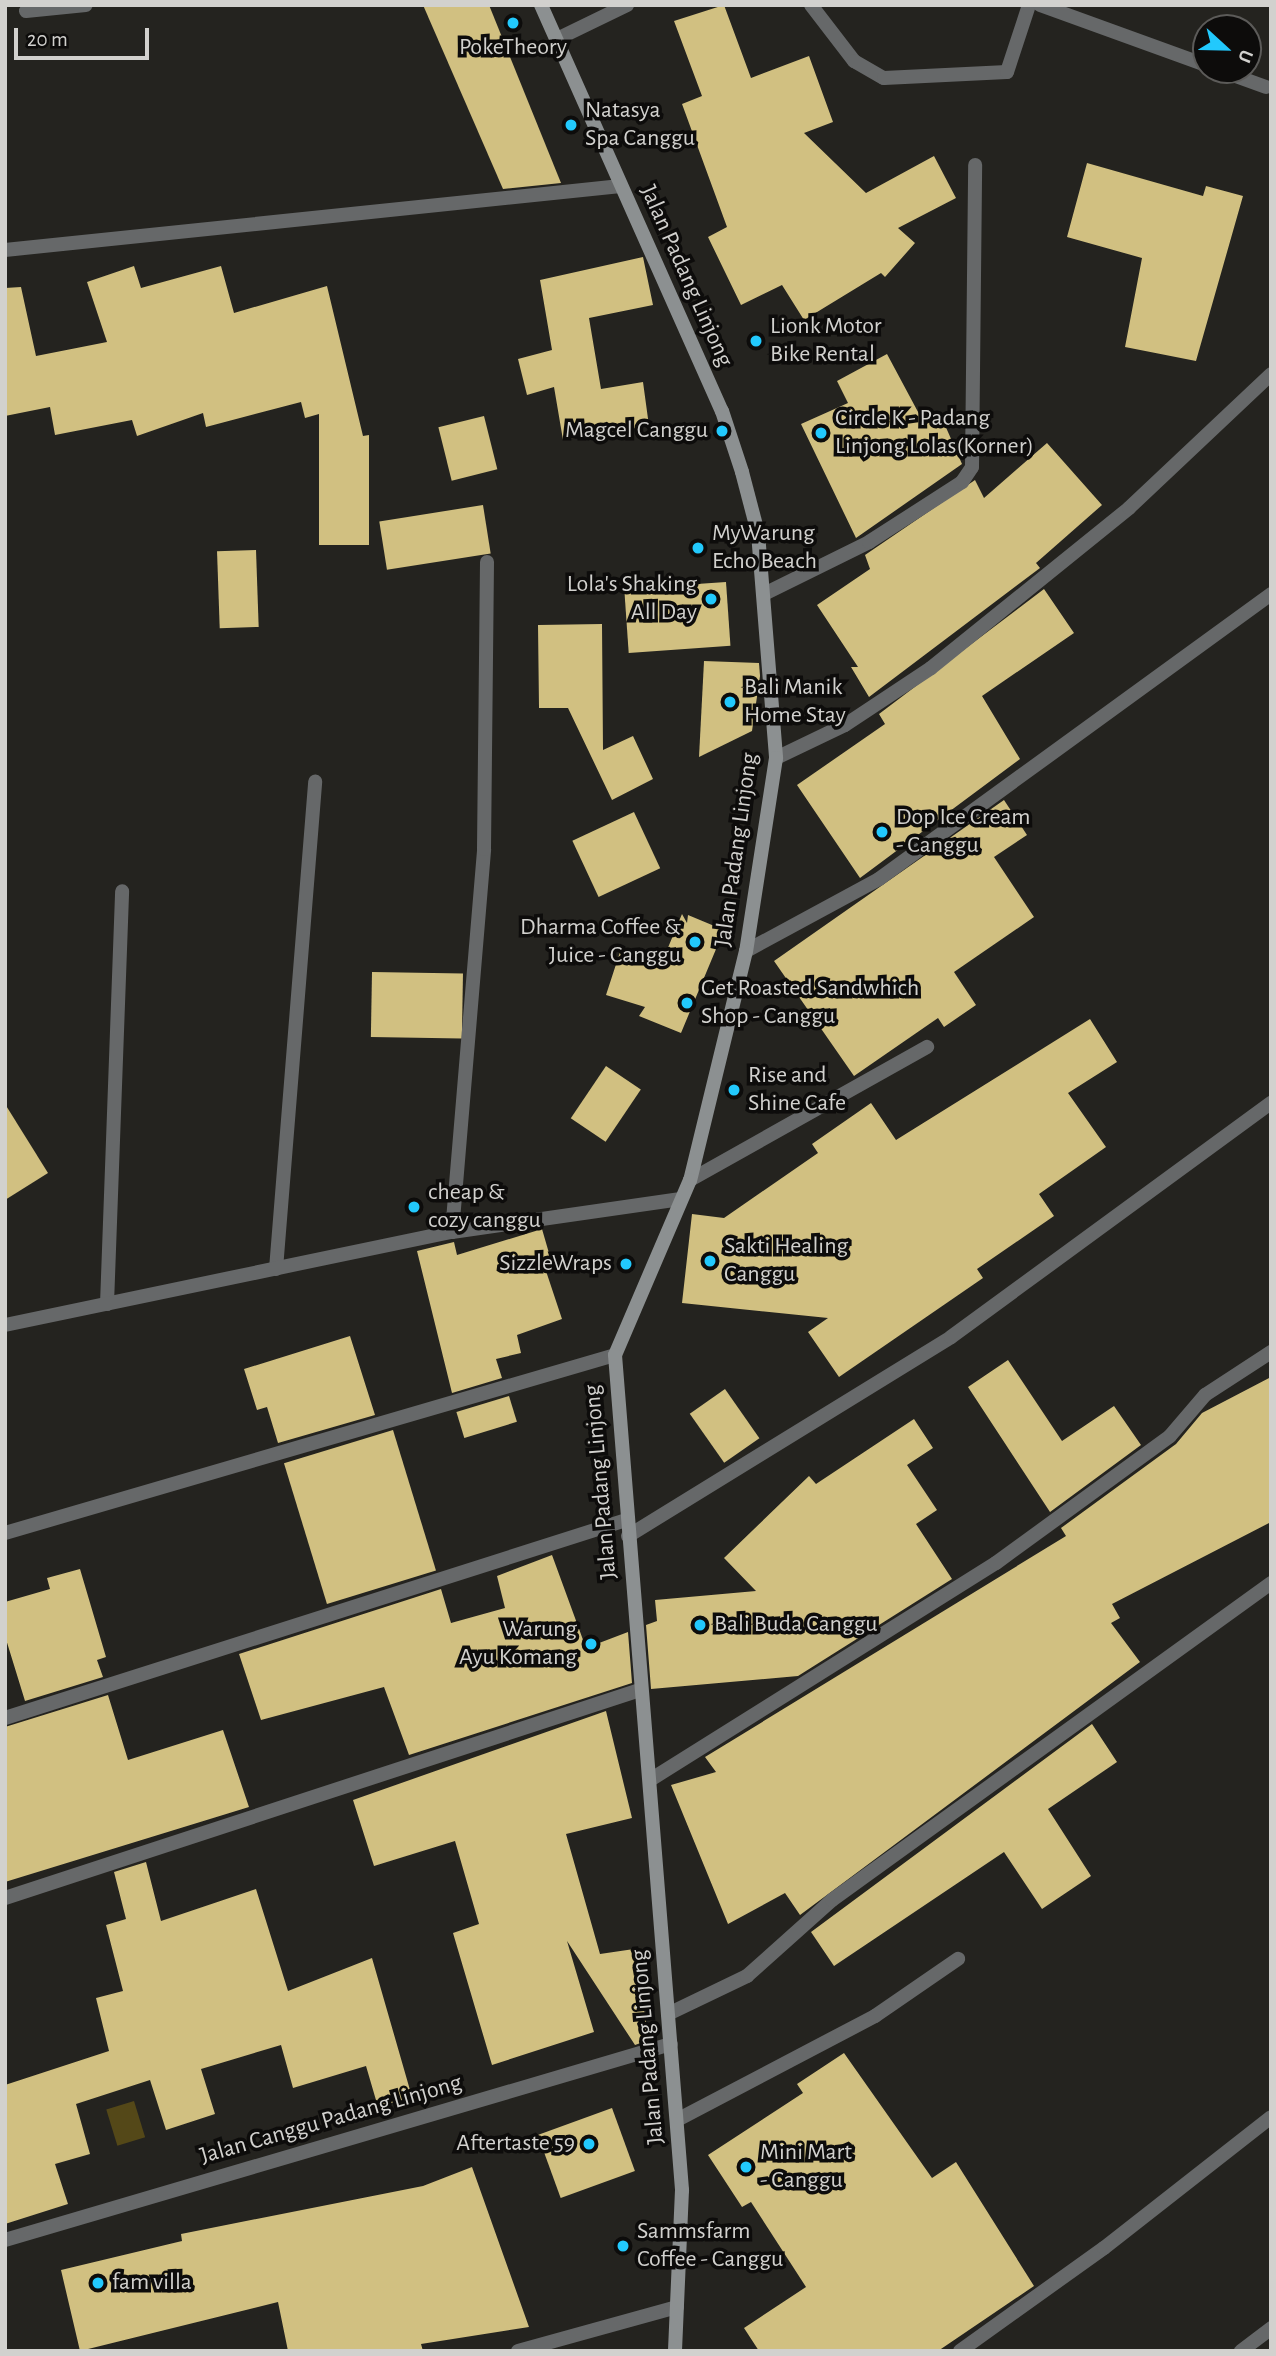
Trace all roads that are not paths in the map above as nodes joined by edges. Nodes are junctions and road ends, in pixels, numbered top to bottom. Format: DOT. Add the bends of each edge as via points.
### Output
graph roads {
  1 [pos="86,5"];
  2 [pos="541,5"];
  3 [pos="627,5"];
  4 [pos="811,5"];
  5 [pos="1029,5"];
  6 [pos="1040,5"];
  7 [pos="26,10"];
  8 [pos="557,39"];
  9 [pos="1192,60"];
  10 [pos="1258,84"];
  11 [pos="1266,87"];
  12 [pos="975,165"];
  13 [pos="621,186"];
  14 [pos="5,250"];
  15 [pos="1271,374"];
  16 [pos="487,562"];
  17 [pos="764,594"];
  18 [pos="1271,594"];
  19 [pos="776,758"];
  20 [pos="315,782"];
  21 [pos="122,891"];
  22 [pos="746,951"];
  23 [pos="927,1047"];
  24 [pos="1271,1103"];
  25 [pos="690,1180"];
  26 [pos="681,1199"];
  27 [pos="452,1232"];
  28 [pos="276,1269"];
  29 [pos="107,1304"];
  30 [pos="5,1325"];
  31 [pos="1271,1352"];
  32 [pos="615,1355"];
  33 [pos="623,1521"];
  34 [pos="5,1533"];
  35 [pos="628,1536"];
  36 [pos="1271,1583"];
  37 [pos="640,1690"];
  38 [pos="5,1718"];
  39 [pos="650,1780"];
  40 [pos="5,1898"];
  41 [pos="958,1959"];
  42 [pos="668,2014"];
  43 [pos="671,2044"];
  44 [pos="1271,2116"];
  45 [pos="677,2120"];
  46 [pos="5,2240"];
  47 [pos="677,2308"];
  48 [pos="1271,2328"];
  49 [pos="518,2351"];
  50 [pos="675,2351"];
  51 [pos="960,2351"];
  52 [pos="1241,2351"];
  1 -- 7 [label="street"];
  2 -- 8 [label="street, Jalan Padang Linjong"];
  3 -- 8 [label="street"];
  4 -- 5 [label="street" via="854,61 884,78 1007,72"];
  6 -- 9 [label="street"];
  8 -- 13 [label="street, Jalan Padang Linjong"];
  10 -- 11 [label="street"];
  12 -- 17 [label="street" via="972,467 962,482 869,542"];
  13 -- 14 [label="street"];
  13 -- 17 [label="street, Jalan Padang Linjong" via="722,411 758,533"];
  15 -- 19 [label="street" via="1129,508 931,668 845,726"];
  16 -- 27 [label="street" via="484,849"];
  17 -- 19 [label="street, Jalan Padang Linjong"];
  18 -- 22 [label="street" via="879,879"];
  19 -- 22 [label="street, Jalan Padang Linjong"];
  20 -- 28 [label="street"];
  21 -- 29 [label="street"];
  22 -- 25 [label="street, Jalan Padang Linjong"];
  23 -- 25 [label="street"];
  24 -- 35 [label="street" via="951,1337"];
  25 -- 26 [label="street, Jalan Padang Linjong"];
  26 -- 27 [label="street"];
  26 -- 32 [label="street, Jalan Padang Linjong"];
  27 -- 28 [label="street"];
  28 -- 29 [label="street"];
  29 -- 30 [label="street"];
  31 -- 39 [label="street" via="1205,1395 1170,1436 996,1563"];
  32 -- 33 [label="street, Jalan Padang Linjong"];
  32 -- 34 [label="street"];
  33 -- 35 [label="street, Jalan Padang Linjong"];
  33 -- 38 [label="street"];
  35 -- 37 [label="street, Jalan Padang Linjong"];
  36 -- 42 [label="street" via="832,1900 747,1976"];
  37 -- 39 [label="street, Jalan Padang Linjong"];
  37 -- 40 [label="street"];
  39 -- 42 [label="street, Jalan Padang Linjong"];
  41 -- 45 [label="street" via="875,2016"];
  42 -- 43 [label="street, Jalan Padang Linjong"];
  43 -- 45 [label="street, Jalan Padang Linjong"];
  43 -- 46 [label="street, Jalan Canggu Padang Linjong"];
  44 -- 51 [label="street" via="1104,2248"];
  45 -- 47 [label="street, Jalan Padang Linjong"];
  47 -- 49 [label="street"];
  47 -- 50 [label="street, Jalan Padang Linjong"];
  48 -- 52 [label="street"];
}
